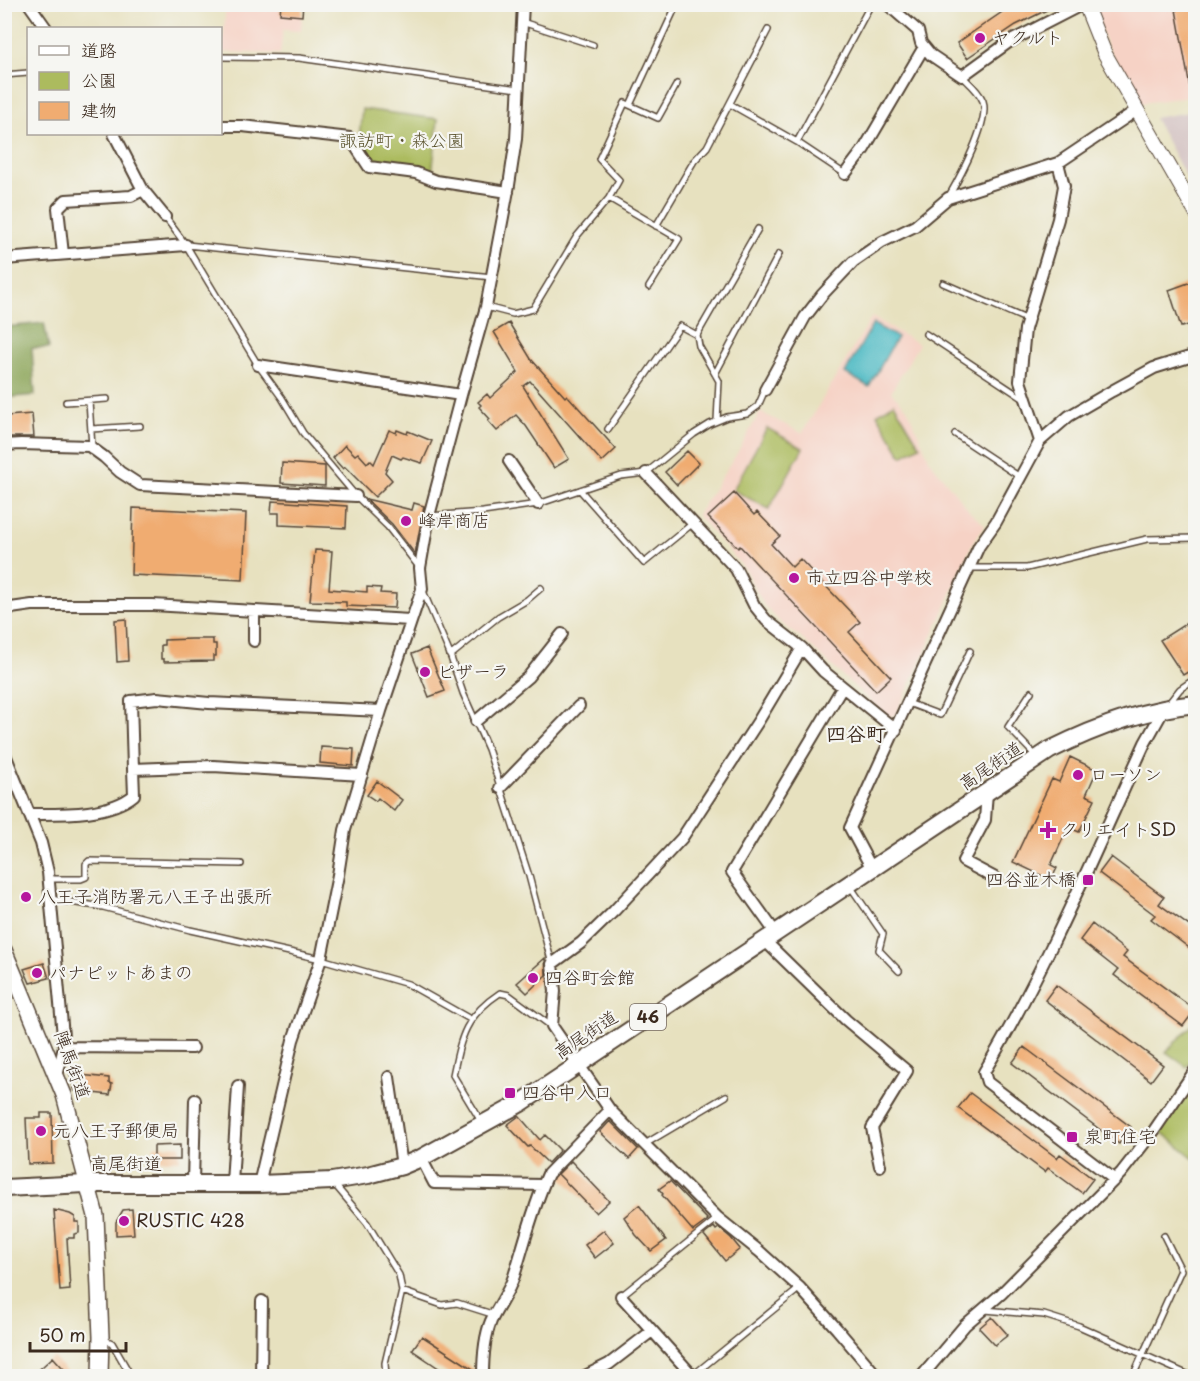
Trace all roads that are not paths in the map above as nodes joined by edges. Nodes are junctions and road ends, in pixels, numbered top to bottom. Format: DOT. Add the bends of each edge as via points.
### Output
graph roads {
  1 [pos="29,4"];
  2 [pos="523,4"];
  3 [pos="677,4"];
  4 [pos="872,4"];
  5 [pos="887,4"];
  6 [pos="1084,4"];
  7 [pos="522,22"];
  8 [pos="44,27"];
  9 [pos="768,30"];
  10 [pos="593,45"];
  11 [pos="924,47"];
  12 [pos="222,57"];
  13 [pos="27,73"];
  14 [pos="4,75"];
  15 [pos="962,76"];
  16 [pos="677,84"];
  17 [pos="519,89"];
  18 [pos="730,104"];
  19 [pos="630,105"];
  20 [pos="1137,110"];
  21 [pos="222,126"];
  22 [pos="115,135"];
  23 [pos="797,142"];
  24 [pos="1058,163"];
  25 [pos="845,174"];
  26 [pos="143,190"];
  27 [pos="508,192"];
  28 [pos="609,198"];
  29 [pos="948,198"];
  30 [pos="1196,213"];
  31 [pos="165,217"];
  32 [pos="656,226"];
  33 [pos="758,229"];
  34 [pos="186,245"];
  35 [pos="63,254"];
  36 [pos="779,254"];
  37 [pos="4,259"];
  38 [pos="492,277"];
  39 [pos="943,283"];
  40 [pos="649,286"];
  41 [pos="486,307"];
  42 [pos="1028,320"];
  43 [pos="926,334"];
  44 [pos="697,335"];
  45 [pos="1196,355"];
  46 [pos="258,365"];
  47 [pos="715,374"];
  48 [pos="765,390"];
  49 [pos="461,395"];
  50 [pos="107,399"];
  51 [pos="89,400"];
  52 [pos="1027,401"];
  53 [pos="66,402"];
  54 [pos="717,422"];
  55 [pos="140,426"];
  56 [pos="91,429"];
  57 [pos="608,429"];
  58 [pos="955,434"];
  59 [pos="1040,441"];
  60 [pos="4,445"];
  61 [pos="93,448"];
  62 [pos="509,461"];
  63 [pos="646,473"];
  64 [pos="1020,477"];
  65 [pos="580,489"];
  66 [pos="356,496"];
  67 [pos="538,504"];
  68 [pos="429,516"];
  69 [pos="692,524"];
  70 [pos="1196,538"];
  71 [pos="420,568"];
  72 [pos="970,568"];
  73 [pos="541,588"];
  74 [pos="422,589"];
  75 [pos="4,609"];
  76 [pos="255,611"];
  77 [pos="410,620"];
  78 [pos="562,634"];
  79 [pos="254,642"];
  80 [pos="802,648"];
  81 [pos="970,651"];
  82 [pos="450,656"];
  83 [pos="1196,678"];
  84 [pos="842,688"];
  85 [pos="1031,692"];
  86 [pos="908,703"];
  87 [pos="1196,704"];
  88 [pos="579,706"];
  89 [pos="1164,709"];
  90 [pos="381,711"];
  91 [pos="476,721"];
  92 [pos="896,730"];
  93 [pos="4,752"];
  94 [pos="1038,758"];
  95 [pos="133,769"];
  96 [pos="362,775"];
  97 [pos="500,788"];
  98 [pos="987,792"];
  99 [pos="29,814"];
  100 [pos="242,864"];
  101 [pos="872,869"];
  102 [pos="50,879"];
  103 [pos="997,879"];
  104 [pos="849,884"];
  105 [pos="51,899"];
  106 [pos="770,936"];
  107 [pos="4,950"];
  108 [pos="321,958"];
  109 [pos="552,964"];
  110 [pos="899,970"];
  111 [pos="9,974"];
  112 [pos="470,1019"];
  113 [pos="552,1026"];
  114 [pos="64,1047"];
  115 [pos="193,1048"];
  116 [pos="578,1064"];
  117 [pos="1196,1069"];
  118 [pos="57,1076"];
  119 [pos="389,1077"];
  120 [pos="238,1086"];
  121 [pos="726,1096"];
  122 [pos="195,1100"];
  123 [pos="610,1110"];
  124 [pos="483,1125"];
  125 [pos="645,1144"];
  126 [pos="421,1158"];
  127 [pos="402,1166"];
  128 [pos="880,1166"];
  129 [pos="1114,1180"];
  130 [pos="332,1181"];
  131 [pos="194,1183"];
  132 [pos="232,1183"];
  133 [pos="86,1184"];
  134 [pos="259,1184"];
  135 [pos="543,1185"];
  136 [pos="4,1188"];
  137 [pos="718,1218"];
  138 [pos="1164,1236"];
  139 [pos="800,1288"];
  140 [pos="402,1291"];
  141 [pos="621,1296"];
  142 [pos="262,1301"];
  143 [pos="983,1310"];
  144 [pos="495,1315"];
  145 [pos="652,1331"];
  146 [pos="101,1337"];
  147 [pos="1143,1355"];
  148 [pos="692,1376"];
  149 [pos="100,1377"];
  150 [pos="131,1377"];
  151 [pos="261,1377"];
  152 [pos="386,1377"];
  153 [pos="483,1377"];
  154 [pos="585,1377"];
  155 [pos="877,1377"];
  156 [pos="922,1377"];
  157 [pos="1132,1377"];
  158 [pos="1191,1377"];
  1 -- 8 [label="street"];
  2 -- 7 [label="street"];
  3 -- 19 [label="lane"];
  4 -- 23 [label="lane"];
  5 -- 11 [label="street" via="918,31"];
  6 -- 15 [label="street" via="1009,42"];
  6 -- 20 [label="street" via="1105,54"];
  7 -- 10 [label="lane"];
  7 -- 17 [label="street"];
  9 -- 18 [label="lane"];
  11 -- 15 [label="street"];
  11 -- 25 [label="street"];
  12 -- 17 [label="lane" via="299,58"];
  13 -- 14 [label="lane"];
  15 -- 29 [label="lane" via="979,94 985,113"];
  16 -- 19 [label="lane" via="658,118"];
  17 -- 27 [label="street"];
  18 -- 23 [label="lane"];
  18 -- 32 [label="lane"];
  19 -- 28 [label="lane" via="625,103 599,159 619,180"];
  20 -- 24 [label="street"];
  20 -- 30 [label="street"];
  21 -- 27 [label="street" via="350,138 369,167"];
  22 -- 26 [label="street"];
  23 -- 25 [label="lane"];
  24 -- 29 [label="street"];
  24 -- 42 [label="street" via="1064,186 1058,219"];
  26 -- 31 [label="street"];
  26 -- 35 [label="street" via="131,196 60,203"];
  27 -- 38 [label="street"];
  28 -- 32 [label="lane"];
  28 -- 41 [label="lane" via="577,236 533,309 513,314"];
  29 -- 48 [label="street" via="915,226 882,242 839,276 805,317"];
  31 -- 34 [label="lane"];
  32 -- 40 [label="lane" via="679,239"];
  33 -- 44 [label="lane"];
  34 -- 35 [label="street"];
  34 -- 38 [label="lane"];
  34 -- 46 [label="lane"];
  35 -- 37 [label="street"];
  36 -- 47 [label="lane"];
  38 -- 41 [label="street"];
  39 -- 42 [label="lane"];
  41 -- 49 [label="street"];
  42 -- 52 [label="street" via="1020,381"];
  43 -- 52 [label="lane"];
  44 -- 47 [label="lane"];
  44 -- 57 [label="lane" via="680,326"];
  45 -- 59 [label="street" via="1154,368 1112,391 1069,416"];
  46 -- 49 [label="street"];
  46 -- 66 [label="lane" via="303,433"];
  47 -- 54 [label="lane" via="719,381"];
  48 -- 54 [label="lane" via="758,406 747,414"];
  49 -- 68 [label="street"];
  50 -- 51 [label="lane"];
  51 -- 53 [label="lane"];
  51 -- 56 [label="lane"];
  52 -- 59 [label="street"];
  54 -- 63 [label="lane" via="694,434"];
  55 -- 56 [label="lane"];
  56 -- 61 [label="lane"];
  58 -- 64 [label="lane"];
  59 -- 64 [label="street"];
  60 -- 61 [label="street"];
  61 -- 66 [label="street" via="140,485"];
  62 -- 67 [label="street"];
  63 -- 65 [label="lane"];
  63 -- 69 [label="street"];
  64 -- 72 [label="street"];
  65 -- 67 [label="lane"];
  65 -- 69 [label="lane" via="644,563"];
  66 -- 71 [label="lane" via="388,527"];
  67 -- 68 [label="lane"];
  68 -- 71 [label="street"];
  69 -- 80 [label="street" via="736,569 766,620"];
  70 -- 72 [label="lane" via="1147,539 1027,568"];
  71 -- 74 [label="street"];
  72 -- 86 [label="street"];
  73 -- 82 [label="lane"];
  74 -- 77 [label="street"];
  74 -- 82 [label="lane"];
  75 -- 76 [label="street" via="32,605 153,605"];
  76 -- 77 [label="street"];
  76 -- 79 [label="street"];
  77 -- 90 [label="street"];
  78 -- 91 [label="street" via="528,677"];
  80 -- 84 [label="street"];
  80 -- 109 [label="street" via="682,838 598,927"];
  81 -- 86 [label="lane" via="940,715"];
  82 -- 91 [label="lane"];
  83 -- 89 [label="lane"];
  84 -- 92 [label="street"];
  84 -- 106 [label="street" via="732,872"];
  85 -- 94 [label="lane" via="1008,727"];
  86 -- 92 [label="street"];
  87 -- 89 [label="main road, 高尾街道 / 46"];
  88 -- 97 [label="street"];
  89 -- 94 [label="main road, 高尾街道 / 46" via="1087,732"];
  89 -- 129 [label="street" via="1042,967 984,1072 987,1082"];
  90 -- 95 [label="street" via="157,698 131,701"];
  90 -- 96 [label="street"];
  91 -- 97 [label="lane"];
  92 -- 101 [label="street" via="850,828"];
  93 -- 99 [label="street"];
  94 -- 98 [label="main road, 高尾街道 / 46"];
  95 -- 96 [label="street" via="213,766"];
  95 -- 99 [label="street" via="134,795 124,803 75,814"];
  96 -- 108 [label="street" via="345,830"];
  97 -- 109 [label="lane" via="530,876"];
  98 -- 101 [label="main road, 高尾街道 / 46"];
  98 -- 103 [label="street" via="984,820 963,861"];
  99 -- 102 [label="street"];
  100 -- 102 [label="lane" via="88,861 86,877"];
  101 -- 104 [label="main road, 高尾街道 / 46"];
  102 -- 105 [label="street"];
  104 -- 106 [label="main road, 高尾街道 / 46"];
  104 -- 110 [label="lane" via="883,934 879,950"];
  105 -- 108 [label="lane" via="103,907"];
  105 -- 114 [label="street"];
  106 -- 116 [label="main road, 高尾街道 / 46"];
  106 -- 128 [label="street" via="846,1020 907,1071 872,1128"];
  107 -- 111 [label="main road, 陣馬街道"];
  108 -- 112 [label="lane" via="408,984"];
  108 -- 134 [label="street" via="293,1040"];
  109 -- 113 [label="street"];
  111 -- 118 [label="main road, 陣馬街道"];
  112 -- 113 [label="lane" via="500,993"];
  112 -- 124 [label="lane" via="453,1075"];
  113 -- 116 [label="street"];
  114 -- 115 [label="street"];
  114 -- 118 [label="street"];
  116 -- 123 [label="street"];
  116 -- 124 [label="main road, 高尾街道 / 46"];
  117 -- 129 [label="street"];
  118 -- 133 [label="main road, 陣馬街道"];
  119 -- 127 [label="street"];
  120 -- 132 [label="street"];
  121 -- 125 [label="lane"];
  122 -- 131 [label="street"];
  123 -- 125 [label="street"];
  123 -- 135 [label="street" via="548,1174"];
  124 -- 126 [label="main road, 高尾街道 / 46"];
  125 -- 137 [label="street"];
  126 -- 127 [label="main road, 高尾街道 / 46"];
  126 -- 135 [label="street" via="434,1183"];
  127 -- 130 [label="main road, 高尾街道 / 46"];
  129 -- 143 [label="street"];
  130 -- 134 [label="main road, 高尾街道 / 46"];
  130 -- 140 [label="lane" via="367,1223 399,1275"];
  131 -- 132 [label="main road, 高尾街道 / 46"];
  131 -- 133 [label="main road, 高尾街道 / 46"];
  132 -- 134 [label="main road, 高尾街道 / 46"];
  133 -- 136 [label="main road, 高尾街道 / 46"];
  133 -- 146 [label="main road, 陣馬街道" via="98,1233"];
  135 -- 144 [label="street" via="513,1278"];
  137 -- 139 [label="street"];
  137 -- 141 [label="lane"];
  138 -- 147 [label="lane" via="1181,1270"];
  139 -- 148 [label="lane"];
  139 -- 155 [label="street"];
  140 -- 144 [label="lane" via="442,1305 457,1303"];
  140 -- 152 [label="lane" via="385,1363"];
  141 -- 145 [label="street"];
  142 -- 151 [label="street"];
  143 -- 147 [label="lane" via="1044,1315"];
  143 -- 156 [label="street" via="965,1325"];
  144 -- 153 [label="street" via="483,1355"];
  145 -- 148 [label="street"];
  145 -- 154 [label="street"];
  146 -- 149 [label="main road, 陣馬街道"];
  146 -- 150 [label="lane" via="112,1342"];
  147 -- 157 [label="lane"];
  147 -- 158 [label="lane"];
}
